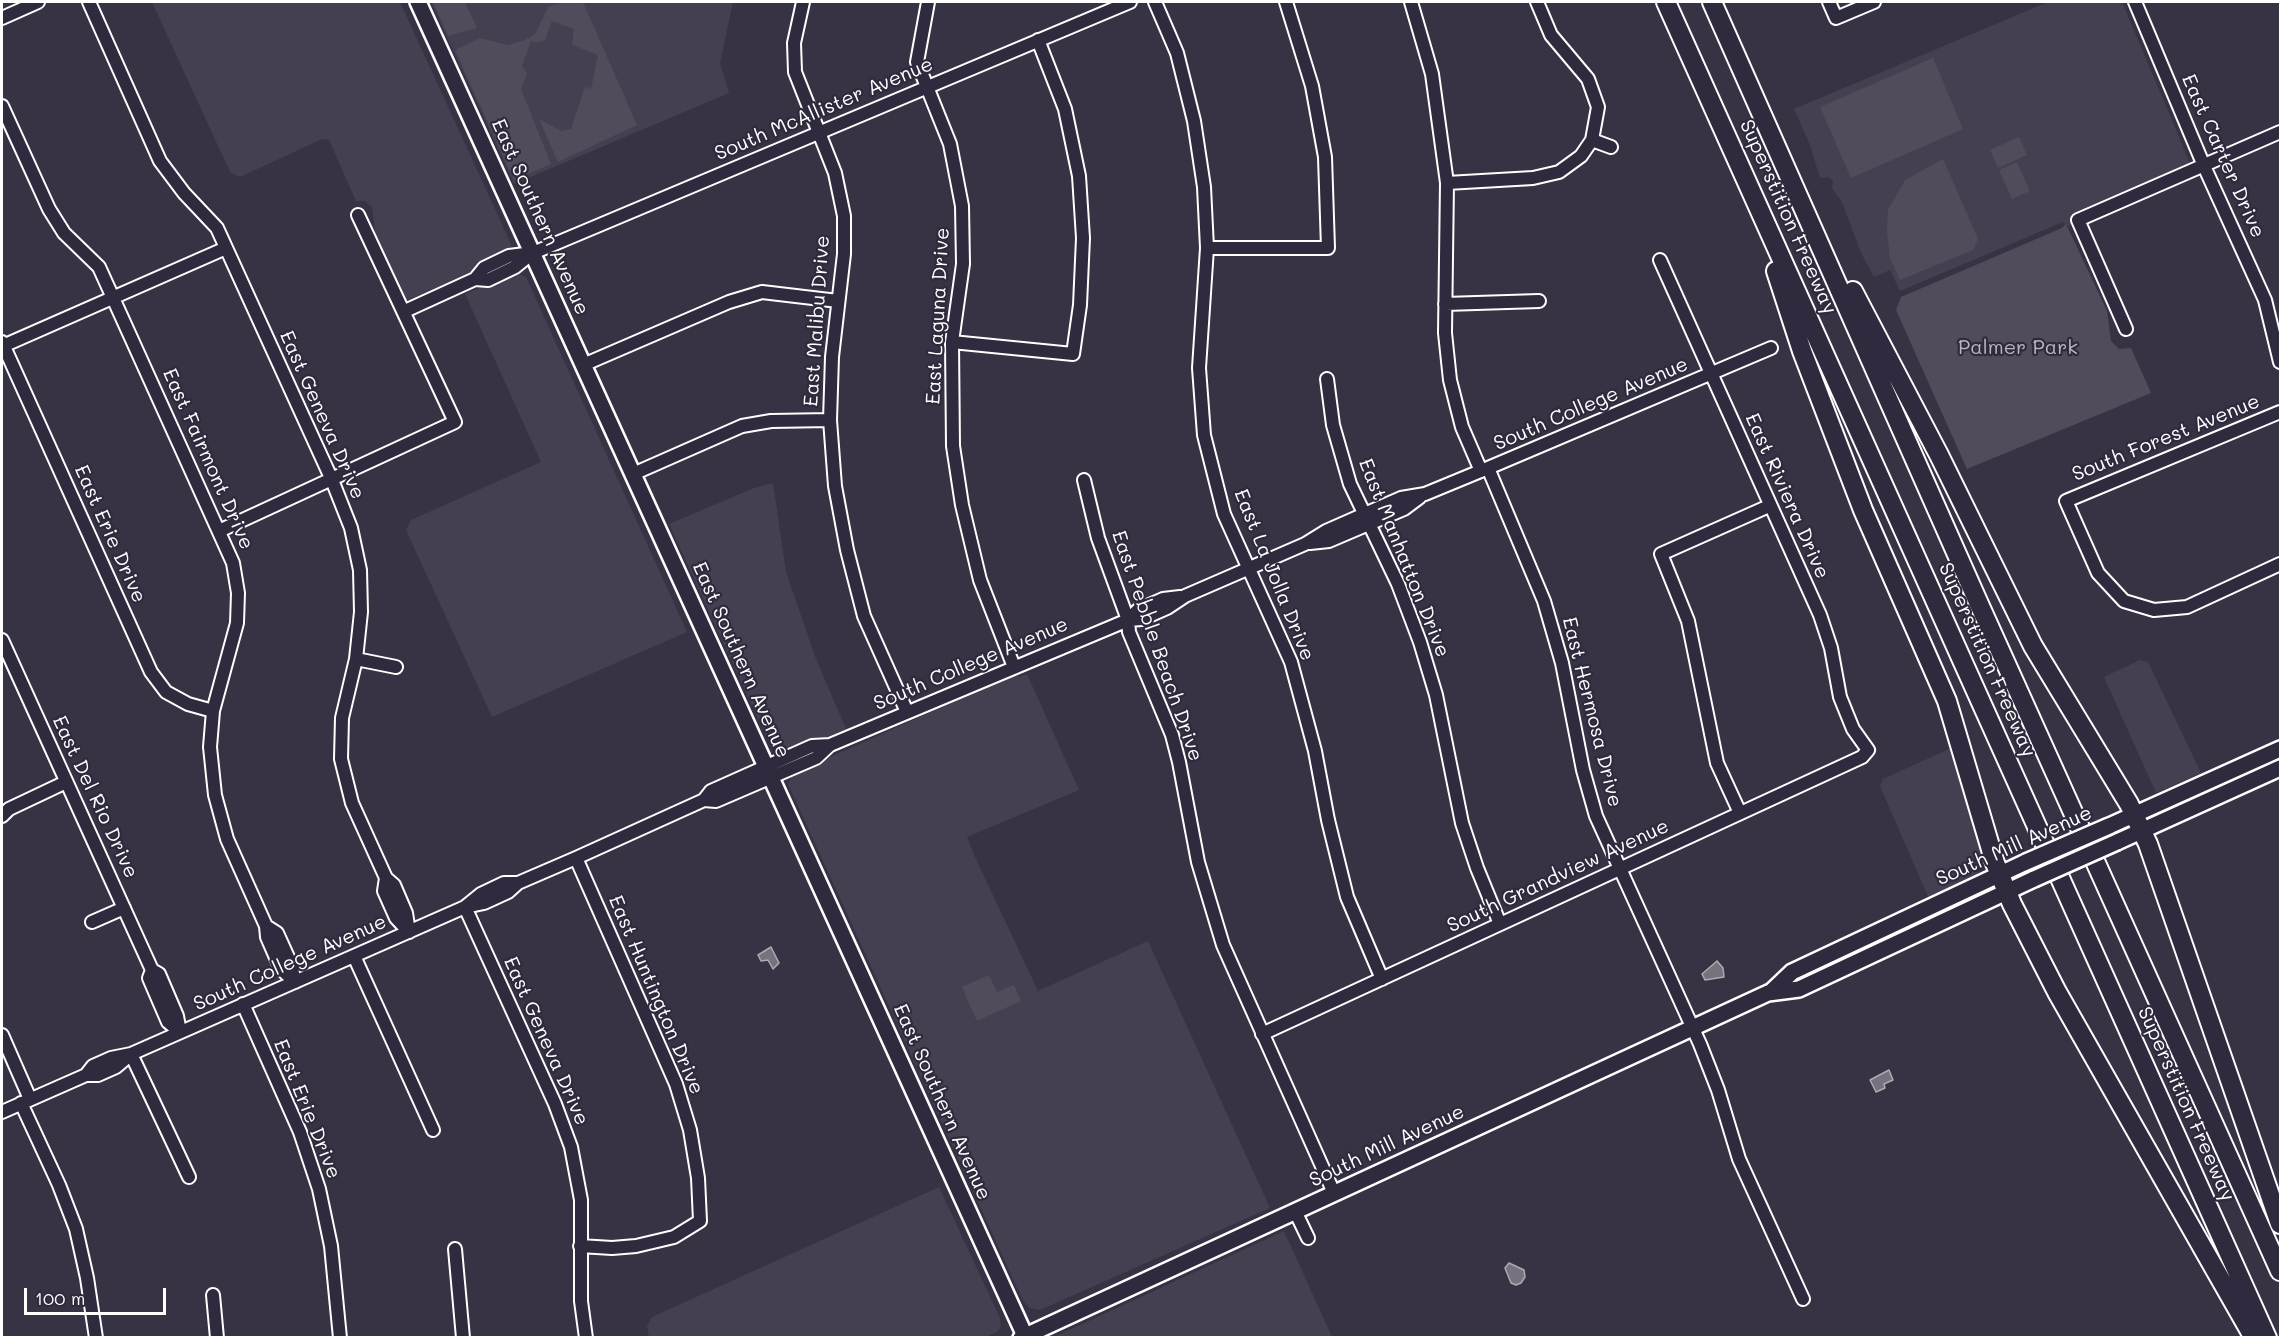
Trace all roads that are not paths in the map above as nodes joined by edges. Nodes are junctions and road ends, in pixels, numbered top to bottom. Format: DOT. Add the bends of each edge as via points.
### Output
graph roads {
  1 [pos="38,2"];
  2 [pos="89,2"];
  3 [pos="418,2"];
  4 [pos="803,2"];
  5 [pos="928,2"];
  6 [pos="1130,2"];
  7 [pos="1155,2"];
  8 [pos="1286,2"];
  9 [pos="1411,2"];
  10 [pos="1537,2"];
  11 [pos="1658,2"];
  12 [pos="1666,2"];
  13 [pos="1712,2"];
  14 [pos="1829,2"];
  15 [pos="1874,2"];
  16 [pos="2135,2"];
  17 [pos="2,18"];
  18 [pos="1683,38"];
  19 [pos="1038,39"];
  20 [pos="928,88"];
  21 [pos="2,106"];
  22 [pos="2280,132"];
  23 [pos="817,133"];
  24 [pos="1592,140"];
  25 [pos="1776,145"];
  26 [pos="1611,147"];
  27 [pos="2204,166"];
  28 [pos="1447,183"];
  29 [pos="1749,186"];
  30 [pos="358,215"];
  31 [pos="226,248"];
  32 [pos="1207,248"];
  33 [pos="532,253"];
  34 [pos="1660,260"];
  35 [pos="114,296"];
  36 [pos="838,301"];
  37 [pos="1539,301"];
  38 [pos="1445,304"];
  39 [pos="405,311"];
  40 [pos="2126,329"];
  41 [pos="952,342"];
  42 [pos="2,344"];
  43 [pos="1771,348"];
  44 [pos="2280,362"];
  45 [pos="583,364"];
  46 [pos="1711,375"];
  47 [pos="1326,379"];
  48 [pos="2280,412"];
  49 [pos="830,420"];
  50 [pos="1484,470"];
  51 [pos="633,474"];
  52 [pos="332,480"];
  53 [pos="1084,480"];
  54 [pos="1769,506"];
  55 [pos="1367,519"];
  56 [pos="219,531"];
  57 [pos="2280,564"];
  58 [pos="1248,569"];
  59 [pos="1128,620"];
  60 [pos="2,640"];
  61 [pos="357,659"];
  62 [pos="396,667"];
  63 [pos="1014,667"];
  64 [pos="213,711"];
  65 [pos="907,712"];
  66 [pos="2280,749"];
  67 [pos="1868,750"];
  68 [pos="2280,768"];
  69 [pos="769,771"];
  70 [pos="66,782"];
  71 [pos="1740,813"];
  72 [pos="2,816"];
  73 [pos="2138,823"];
  74 [pos="576,858"];
  75 [pos="1620,869"];
  76 [pos="2000,875"];
  77 [pos="2007,892"];
  78 [pos="465,907"];
  79 [pos="124,908"];
  80 [pos="92,922"];
  81 [pos="1500,924"];
  82 [pos="409,932"];
  83 [pos="354,956"];
  84 [pos="1382,979"];
  85 [pos="295,982"];
  86 [pos="1771,992"];
  87 [pos="243,1004"];
  88 [pos="1692,1028"];
  89 [pos="180,1032"];
  90 [pos="1262,1034"];
  91 [pos="2,1035"];
  92 [pos="131,1054"];
  93 [pos="25,1101"];
  94 [pos="2,1112"];
  95 [pos="433,1130"];
  96 [pos="189,1177"];
  97 [pos="1334,1193"];
  98 [pos="1295,1211"];
  99 [pos="2280,1224"];
  100 [pos="1308,1238"];
  101 [pos="580,1246"];
  102 [pos="455,1249"];
  103 [pos="2280,1271"];
  104 [pos="213,1295"];
  105 [pos="1803,1299"];
  106 [pos="1024,1337"];
  107 [pos="96,1338"];
  108 [pos="217,1338"];
  109 [pos="340,1338"];
  110 [pos="463,1338"];
  111 [pos="586,1338"];
  112 [pos="2254,1338"];
  113 [pos="2267,1338"];
  1 -- 17 [label="street"];
  2 -- 31 [label="street, East Geneva Drive" via="160,161 208,216"];
  3 -- 33 [label="main road, East Southern Avenue"];
  4 -- 23 [label="street, East Malibu Drive" via="794,43 795,72"];
  5 -- 20 [label="street, East Laguna Drive" via="917,62"];
  6 -- 19 [label="street, South McAllister Avenue"];
  7 -- 32 [label="street, East La Jolla Drive" via="1177,53 1194,121 1204,187"];
  8 -- 32 [label="street" via="1312,86 1324,157 1328,248"];
  9 -- 28 [label="street, East Hermosa Drive" via="1432,74"];
  10 -- 24 [label="street" via="1551,35 1588,79 1598,107"];
  11 -- 18 [label="highway"];
  12 -- 18 [label="highway, Superstition Freeway"];
  13 -- 25 [label="highway, Superstition Freeway"];
  14 -- 15 [label="street" via="1836,18"];
  16 -- 27 [label="street, East Carter Drive"];
  18 -- 29 [label="highway, Superstition Freeway"];
  19 -- 20 [label="street, South McAllister Avenue"];
  19 -- 41 [label="street" via="1065,109 1079,176 1083,238 1073,354"];
  20 -- 23 [label="street, South McAllister Avenue"];
  20 -- 41 [label="street, East Laguna Drive" via="950,144 962,206 963,264"];
  21 -- 35 [label="street, East Fairmont Drive" via="49,209 64,232 99,267"];
  22 -- 27 [label="street"];
  23 -- 33 [label="street, South McAllister Avenue"];
  23 -- 36 [label="street, East Malibu Drive" via="835,173 844,216"];
  24 -- 26 [label="street"];
  24 -- 28 [label="street" via="1581,156 1559,172 1533,178"];
  25 -- 73 [label="highway" via="2034,646"];
  25 -- 103 [label="highway, Superstition Freeway"];
  27 -- 40 [label="street" via="2078,220"];
  27 -- 44 [label="street, East Carter Drive" via="2265,300"];
  28 -- 38 [label="street, East Hermosa Drive"];
  29 -- 76 [label="highway" via="1802,351 1841,453 1947,700"];
  29 -- 113 [label="highway, Superstition Freeway"];
  30 -- 39 [label="street"];
  31 -- 35 [label="street"];
  31 -- 52 [label="street, East Geneva Drive"];
  32 -- 58 [label="street, East La Jolla Drive" via="1199,368 1204,435 1224,514"];
  33 -- 39 [label="street, South McAllister Avenue" via="509,256 484,268 475,279"];
  33 -- 45 [label="main road, East Southern Avenue"];
  34 -- 46 [label="street, East Riviera Drive"];
  35 -- 42 [label="street"];
  35 -- 56 [label="street, East Fairmont Drive"];
  36 -- 45 [label="street" via="762,292 729,302"];
  36 -- 49 [label="street, East Malibu Drive"];
  37 -- 38 [label="street"];
  38 -- 50 [label="street, East Hermosa Drive" via="1447,358 1455,404"];
  39 -- 52 [label="street" via="455,422"];
  41 -- 63 [label="street, East Laguna Drive" via="953,446 962,505 980,580"];
  42 -- 64 [label="street, East Erie Drive" via="151,672 166,692"];
  43 -- 46 [label="street, South College Avenue"];
  45 -- 51 [label="main road, East Southern Avenue"];
  46 -- 50 [label="street, South College Avenue"];
  46 -- 54 [label="street, East Riviera Drive"];
  47 -- 55 [label="street, East Manhatton Drive" via="1350,484"];
  48 -- 57 [label="street, South Forest Avenue" via="2066,501 2098,573 2124,601 2154,610 2187,607"];
  49 -- 51 [label="street" via="771,421 742,426"];
  49 -- 65 [label="street, East Malibu Drive" via="839,507 864,616"];
  50 -- 55 [label="street, South College Avenue" via="1425,494 1404,508"];
  50 -- 75 [label="street, East Hermosa Drive" via="1544,601 1562,663 1591,801"];
  51 -- 69 [label="main road, East Southern Avenue"];
  52 -- 56 [label="street"];
  52 -- 61 [label="street, East Geneva Drive" via="351,528 360,570"];
  53 -- 59 [label="street, East Pebble Beach Drive" via="1098,538"];
  54 -- 67 [label="street, East Riviera Drive" via="1820,615 1840,697 1853,729"];
  54 -- 71 [label="street" via="1661,554 1688,621 1717,763"];
  55 -- 58 [label="street, South College Avenue" via="1329,541 1305,544"];
  55 -- 81 [label="street, East Manhatton Drive" via="1401,593 1428,667 1462,823"];
  56 -- 64 [label="street, East Fairmont Drive" via="233,563 238,593 237,622"];
  58 -- 59 [label="street, South College Avenue" via="1185,596 1163,599 1138,610"];
  58 -- 84 [label="street, East La Jolla Drive" via="1291,662 1347,897"];
  59 -- 63 [label="street, South College Avenue"];
  59 -- 90 [label="street, East Pebble Beach Drive" via="1129,632 1163,711 1179,762 1198,862 1216,926"];
  60 -- 70 [label="street, East Del Rio Drive"];
  61 -- 62 [label="street"];
  61 -- 82 [label="street, East Geneva Drive" via="342,718 340,759 352,803 386,878 384,891 396,918"];
  63 -- 65 [label="street, South College Avenue"];
  64 -- 85 [label="street, East Fairmont Drive" via="212,772 220,821 266,926 277,933 291,963"];
  65 -- 69 [label="street, South College Avenue" via="830,745 816,758"];
  66 -- 73 [label="main road, South Mill Avenue"];
  67 -- 71 [label="street, South Grandview Avenue" via="1862,758"];
  68 -- 73 [label="main road, South Mill Avenue"];
  69 -- 74 [label="street, South College Avenue" via="716,801 704,800"];
  69 -- 106 [label="main road, East Southern Avenue"];
  70 -- 72 [label="street" via="9,808"];
  70 -- 79 [label="street, East Del Rio Drive"];
  71 -- 75 [label="street, South Grandview Avenue"];
  73 -- 76 [label="main road, South Mill Avenue, bridge" via="2109,826"];
  73 -- 77 [label="main road, South Mill Avenue, bridge" via="2117,842"];
  73 -- 99 [label="highway" via="2188,954"];
  74 -- 78 [label="street, South College Avenue" via="481,894"];
  74 -- 101 [label="street, East Huntington Drive" via="676,1084 690,1131 700,1221 674,1237 636,1246"];
  75 -- 81 [label="street, South Grandview Avenue"];
  75 -- 88 [label="street, East Hermosa Drive"];
  76 -- 77 [label="highway"];
  76 -- 86 [label="main road, South Mill Avenue" via="1792,972"];
  77 -- 86 [label="main road, South Mill Avenue" via="1799,989"];
  77 -- 112 [label="highway" via="2057,992"];
  78 -- 82 [label="street, South College Avenue"];
  78 -- 101 [label="street, East Geneva Drive" via="571,1147 581,1200"];
  79 -- 80 [label="street"];
  79 -- 89 [label="street, East Del Rio Drive" via="152,970 149,978 168,1022"];
  81 -- 84 [label="street, South Grandview Avenue"];
  82 -- 83 [label="street, South College Avenue"];
  83 -- 85 [label="street, South College Avenue"];
  83 -- 95 [label="street"];
  84 -- 90 [label="street, South Grandview Avenue"];
  85 -- 87 [label="street, South College Avenue"];
  86 -- 88 [label="main road, South Mill Avenue"];
  87 -- 89 [label="street, South College Avenue"];
  87 -- 109 [label="street, East Erie Drive" via="300,1132 320,1190 331,1246"];
  88 -- 97 [label="main road, South Mill Avenue"];
  88 -- 105 [label="street, East Hermosa Drive" via="1715,1082 1739,1159"];
  89 -- 92 [label="street, South College Avenue"];
  90 -- 97 [label="street, East Pebble Beach Drive"];
  91 -- 93 [label="street"];
  92 -- 93 [label="street, South College Avenue" via="98,1075 86,1075"];
  92 -- 96 [label="street"];
  93 -- 94 [label="street, South College Avenue"];
  93 -- 107 [label="street" via="76,1229"];
  97 -- 98 [label="main road, South Mill Avenue"];
  98 -- 100 [label="street"];
  98 -- 106 [label="main road, South Mill Avenue"];
  101 -- 111 [label="street, East Geneva Drive"];
  102 -- 110 [label="street"];
  104 -- 108 [label="street"];
}
